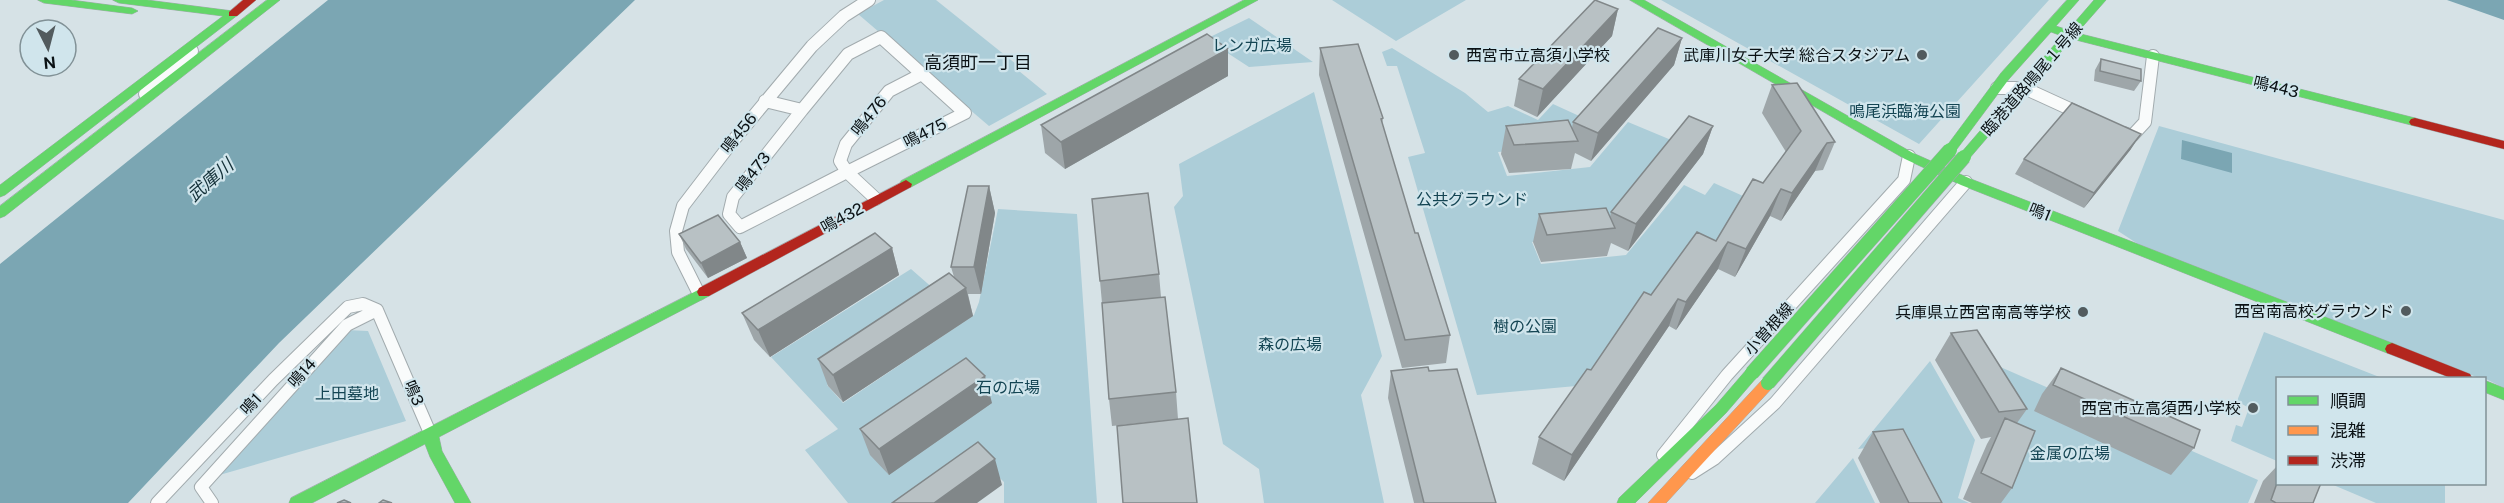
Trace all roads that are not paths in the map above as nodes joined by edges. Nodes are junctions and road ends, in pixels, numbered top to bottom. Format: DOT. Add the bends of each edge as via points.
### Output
graph roads {
  1 [pos="44,0"];
  2 [pos="119,0"];
  3 [pos="250,0"];
  4 [pos="274,0"];
  5 [pos="869,0"];
  6 [pos="1252,0"];
  7 [pos="1636,0"];
  8 [pos="2073,0"];
  9 [pos="2100,0"];
  10 [pos="228,18"];
  11 [pos="2048,27"];
  12 [pos="2070,35"];
  13 [pos="202,38"];
  14 [pos="2153,56"];
  15 [pos="920,75"];
  16 [pos="1997,88"];
  17 [pos="2024,88"];
  18 [pos="765,101"];
  19 [pos="136,108"];
  20 [pos="802,110"];
  21 [pos="2092,119"];
  22 [pos="2112,128"];
  23 [pos="2504,145"];
  24 [pos="1909,156"];
  25 [pos="847,172"];
  26 [pos="1966,182"];
  27 [pos="0,192"];
  28 [pos="876,199"];
  29 [pos="0,213"];
  30 [pos="699,294"];
  31 [pos="377,310"];
  32 [pos="2462,377"];
  33 [pos="2486,387"];
  34 [pos="2504,394"];
  35 [pos="430,433"];
  36 [pos="1669,489"];
  37 [pos="1627,501"];
  38 [pos="157,503"];
  39 [pos="212,503"];
  40 [pos="297,503"];
  41 [pos="463,503"];
  42 [pos="1656,503"];
  1 -- 10 [label="street"];
  2 -- 10 [label="street"];
  3 -- 10 [label="street"];
  4 -- 19 [label="street"];
  5 -- 18 [label="street, 鳴456" via="826,30"];
  6 -- 28 [label="street, 鳴432"];
  7 -- 24 [label="street, 鳴1"];
  8 -- 11 [label="street, 臨港道路鳴尾１号線"];
  9 -- 12 [label="street, 臨港道路鳴尾１号線"];
  10 -- 13 [label="street"];
  11 -- 12 [label="street, 鳴443"];
  11 -- 16 [label="street, 臨港道路鳴尾１号線"];
  12 -- 14 [label="street, 鳴443"];
  12 -- 17 [label="street, 臨港道路鳴尾１号線"];
  13 -- 19 [label="street" via="140,98"];
  13 -- 27 [label="street"];
  14 -- 22 [label="street" via="2145,122 2132,136"];
  14 -- 23 [label="street, 鳴443"];
  15 -- 20 [label="street, 鳴475" via="881,38 848,54"];
  15 -- 25 [label="street, 鳴476" via="889,90 846,144 840,161"];
  15 -- 25 [label="street, 鳴475" via="965,113"];
  16 -- 17 [label="street"];
  16 -- 37 [label="street, 臨港道路鳴尾１号線, bridge" via="1950,150 1721,409"];
  17 -- 21 [label="street"];
  17 -- 36 [label="street, 臨港道路鳴尾１号線, bridge" via="1768,383"];
  18 -- 20 [label="street"];
  18 -- 30 [label="street, 鳴456" via="696,188 676,223 677,254"];
  19 -- 29 [label="street"];
  20 -- 25 [label="street, 鳴473" via="733,197 729,214 740,227"];
  24 -- 26 [label="street, 鳴1"];
  24 -- 37 [label="street, 小曽根線" via="1904,180 1727,375"];
  25 -- 28 [label="street"];
  26 -- 32 [label="street, 鳴1"];
  26 -- 36 [label="street" via="1775,404 1714,459"];
  28 -- 30 [label="street, 鳴432"];
  30 -- 35 [label="street, 鳴432"];
  31 -- 35 [label="street, 鳴3"];
  31 -- 38 [label="street, 鳴1" via="363,304 348,307"];
  31 -- 39 [label="street, 鳴14" via="347,325 201,487"];
  33 -- 34 [label="street"];
  35 -- 40 [label="street, 鳴432"];
  35 -- 41 [label="street, 鳴3" via="435,452"];
  36 -- 42 [label="street"];
}
